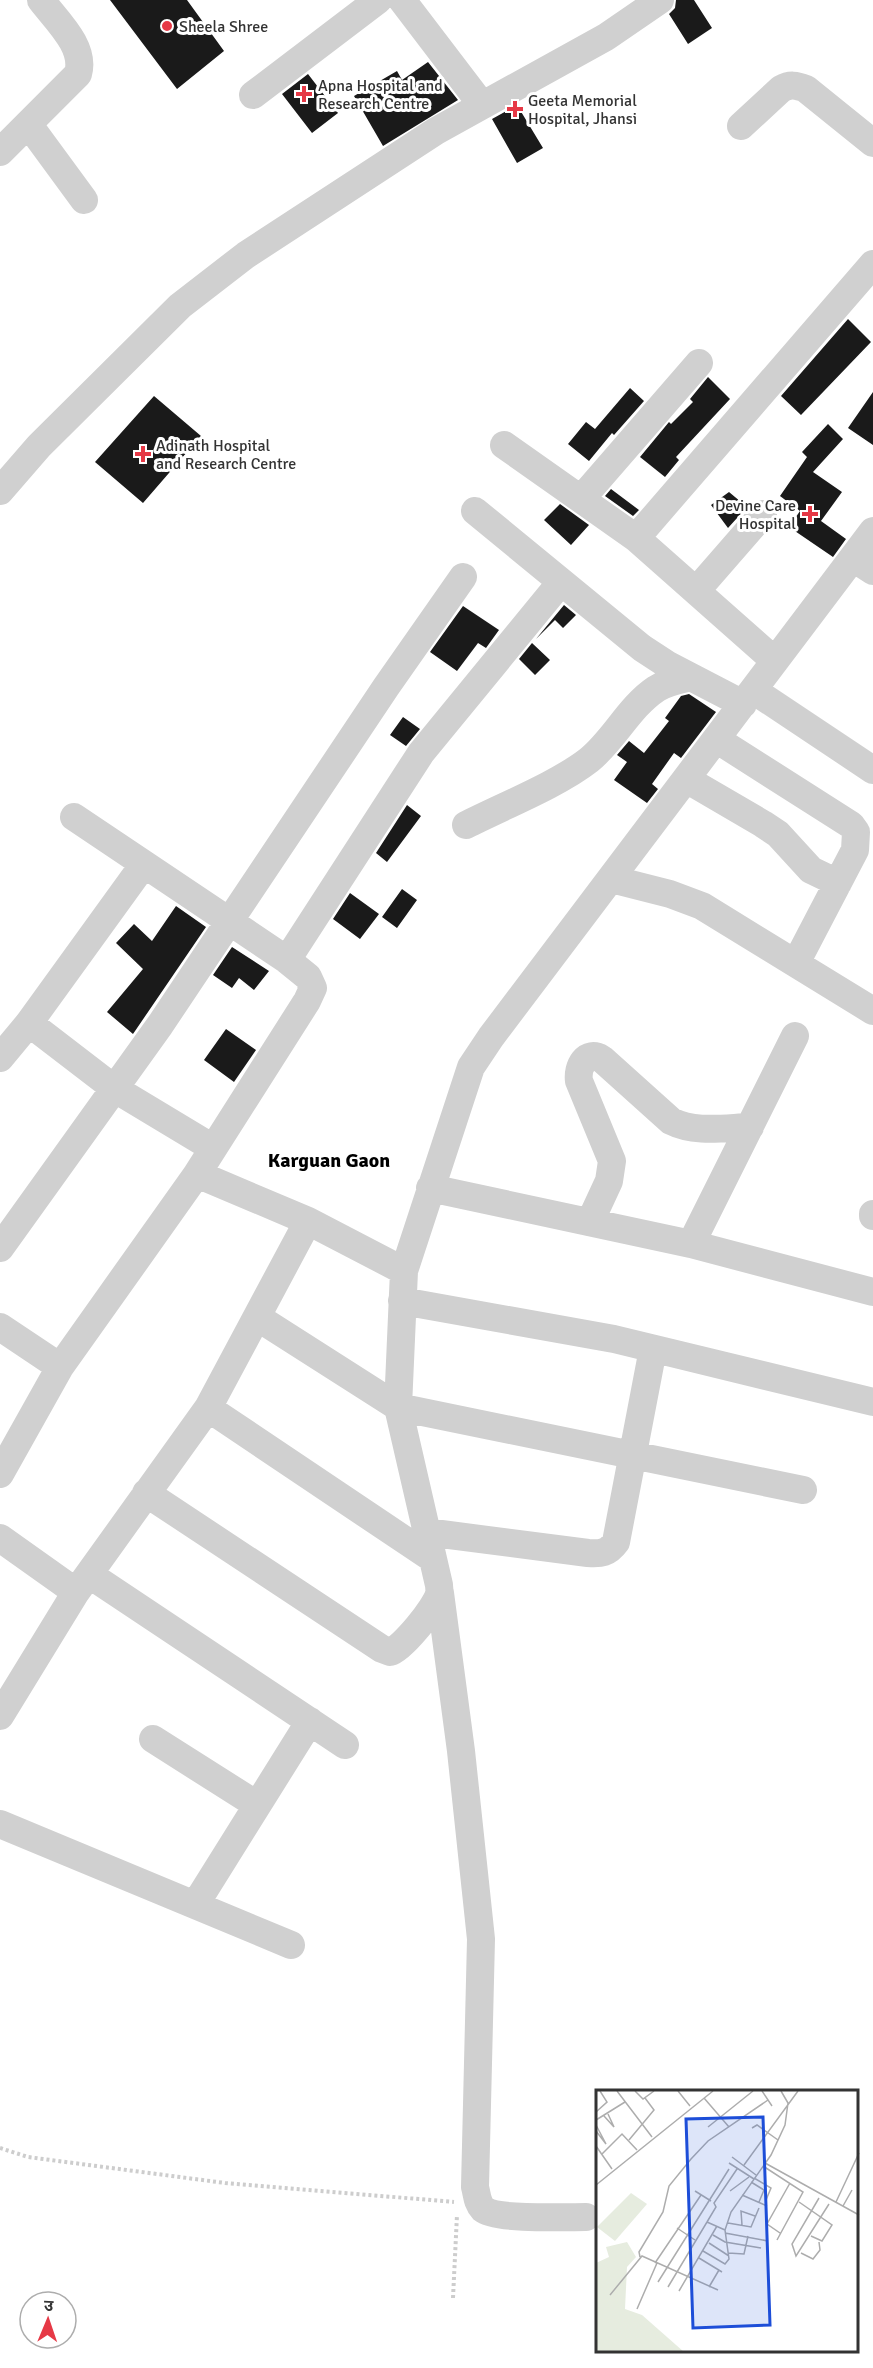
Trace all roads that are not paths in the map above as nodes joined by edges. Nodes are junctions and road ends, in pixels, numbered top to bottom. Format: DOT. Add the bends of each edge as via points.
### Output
graph roads {
  1 [pos="41,0"];
  2 [pos="378,0"];
  3 [pos="402,0"];
  4 [pos="660,0"];
  5 [pos="253,95"];
  6 [pos="482,105"];
  7 [pos="29,125"];
  8 [pos="741,126"];
  9 [pos="873,143"];
  10 [pos="0,152"];
  11 [pos="84,200"];
  12 [pos="873,264"];
  13 [pos="699,363"];
  14 [pos="504,445"];
  15 [pos="0,492"];
  16 [pos="581,499"];
  17 [pos="475,511"];
  18 [pos="763,514"];
  19 [pos="873,531"];
  20 [pos="636,538"];
  21 [pos="863,564"];
  22 [pos="463,577"];
  23 [pos="561,582"];
  24 [pos="696,591"];
  25 [pos="775,661"];
  26 [pos="691,677"];
  27 [pos="748,697"];
  28 [pos="716,740"];
  29 [pos="873,770"];
  30 [pos="686,779"];
  31 [pos="74,817"];
  32 [pos="466,825"];
  33 [pos="144,864"];
  34 [pos="611,879"];
  35 [pos="838,883"];
  36 [pos="231,921"];
  37 [pos="287,960"];
  38 [pos="796,963"];
  39 [pos="873,1011"];
  40 [pos="29,1023"];
  41 [pos="795,1036"];
  42 [pos="0,1058"];
  43 [pos="115,1089"];
  44 [pos="750,1127"];
  45 [pos="213,1148"];
  46 [pos="197,1174"];
  47 [pos="430,1188"];
  48 [pos="308,1221"];
  49 [pos="590,1222"];
  50 [pos="692,1244"];
  51 [pos="0,1248"];
  52 [pos="404,1270"];
  53 [pos="873,1292"];
  54 [pos="402,1301"];
  55 [pos="257,1317"];
  56 [pos="0,1327"];
  57 [pos="653,1349"];
  58 [pos="60,1367"];
  59 [pos="873,1402"];
  60 [pos="398,1407"];
  61 [pos="208,1408"];
  62 [pos="634,1455"];
  63 [pos="0,1474"];
  64 [pos="803,1490"];
  65 [pos="146,1493"];
  66 [pos="426,1532"];
  67 [pos="0,1538"];
  68 [pos="433,1559"];
  69 [pos="82,1583"];
  70 [pos="440,1593"];
  71 [pos="0,1716"];
  72 [pos="310,1721"];
  73 [pos="153,1739"];
  74 [pos="345,1745"];
  75 [pos="257,1805"];
  76 [pos="0,1824"];
  77 [pos="195,1905"];
  78 [pos="291,1945"];
  79 [pos="586,2217"];
  1 -- 7 [label="street" via="80,52 81,65 78,74"];
  2 -- 5 [label="street"];
  3 -- 6 [label="street"];
  4 -- 6 [label="street" via="606,37"];
  6 -- 15 [label="street" via="246,255 180,306 39,446"];
  7 -- 10 [label="street"];
  7 -- 11 [label="street"];
  8 -- 9 [label="street" via="781,89 796,85"];
  12 -- 20 [label="street"];
  13 -- 16 [label="street"];
  14 -- 16 [label="street"];
  16 -- 20 [label="street"];
  17 -- 23 [label="street"];
  18 -- 24 [label="street"];
  19 -- 21 [label="street"];
  20 -- 24 [label="street"];
  21 -- 25 [label="street"];
  22 -- 36 [label="street"];
  23 -- 26 [label="street" via="642,648"];
  23 -- 37 [label="street" via="421,753"];
  24 -- 25 [label="street"];
  25 -- 27 [label="street"];
  26 -- 27 [label="street"];
  26 -- 32 [label="street" via="655,690 604,746 570,773"];
  27 -- 28 [label="street"];
  27 -- 29 [label="street"];
  28 -- 30 [label="street"];
  28 -- 35 [label="street" via="851,825 856,832 855,850"];
  30 -- 34 [label="street"];
  30 -- 35 [label="street" via="778,834 810,870"];
  31 -- 33 [label="street"];
  33 -- 36 [label="street"];
  33 -- 40 [label="street"];
  34 -- 38 [label="street" via="702,906"];
  34 -- 47 [label="street" via="471,1067"];
  35 -- 38 [label="street"];
  36 -- 37 [label="street"];
  36 -- 43 [label="street"];
  37 -- 45 [label="street" via="308,977 313,988"];
  38 -- 39 [label="street"];
  40 -- 42 [label="street"];
  40 -- 43 [label="street"];
  41 -- 44 [label="street"];
  43 -- 45 [label="street"];
  43 -- 51 [label="street"];
  44 -- 49 [label="street" via="680,1125 602,1059 590,1056 578,1072 579,1081 612,1161 609,1181"];
  44 -- 50 [label="street"];
  45 -- 46 [label="street"];
  46 -- 48 [label="street"];
  46 -- 58 [label="street"];
  47 -- 49 [label="street"];
  47 -- 52 [label="street"];
  48 -- 52 [label="street"];
  48 -- 55 [label="street"];
  49 -- 50 [label="street"];
  50 -- 53 [label="street"];
  52 -- 54 [label="street"];
  54 -- 57 [label="street"];
  54 -- 60 [label="street"];
  55 -- 60 [label="street"];
  55 -- 61 [label="street"];
  56 -- 58 [label="street"];
  57 -- 59 [label="street"];
  57 -- 62 [label="street"];
  58 -- 63 [label="street"];
  60 -- 62 [label="street"];
  60 -- 66 [label="street"];
  61 -- 65 [label="street"];
  61 -- 68 [label="street"];
  62 -- 64 [label="street"];
  62 -- 66 [label="street" via="616,1542 610,1550 588,1553"];
  65 -- 69 [label="street"];
  65 -- 70 [label="street" via="390,1652 402,1645"];
  66 -- 68 [label="street"];
  67 -- 69 [label="street"];
  68 -- 70 [label="street"];
  69 -- 71 [label="street"];
  69 -- 72 [label="street"];
  70 -- 79 [label="street" via="481,1939 475,2187 469,2204 499,2215"];
  72 -- 74 [label="street"];
  72 -- 75 [label="street"];
  73 -- 75 [label="street"];
  75 -- 77 [label="street"];
  76 -- 77 [label="street"];
  77 -- 78 [label="street"];
}
